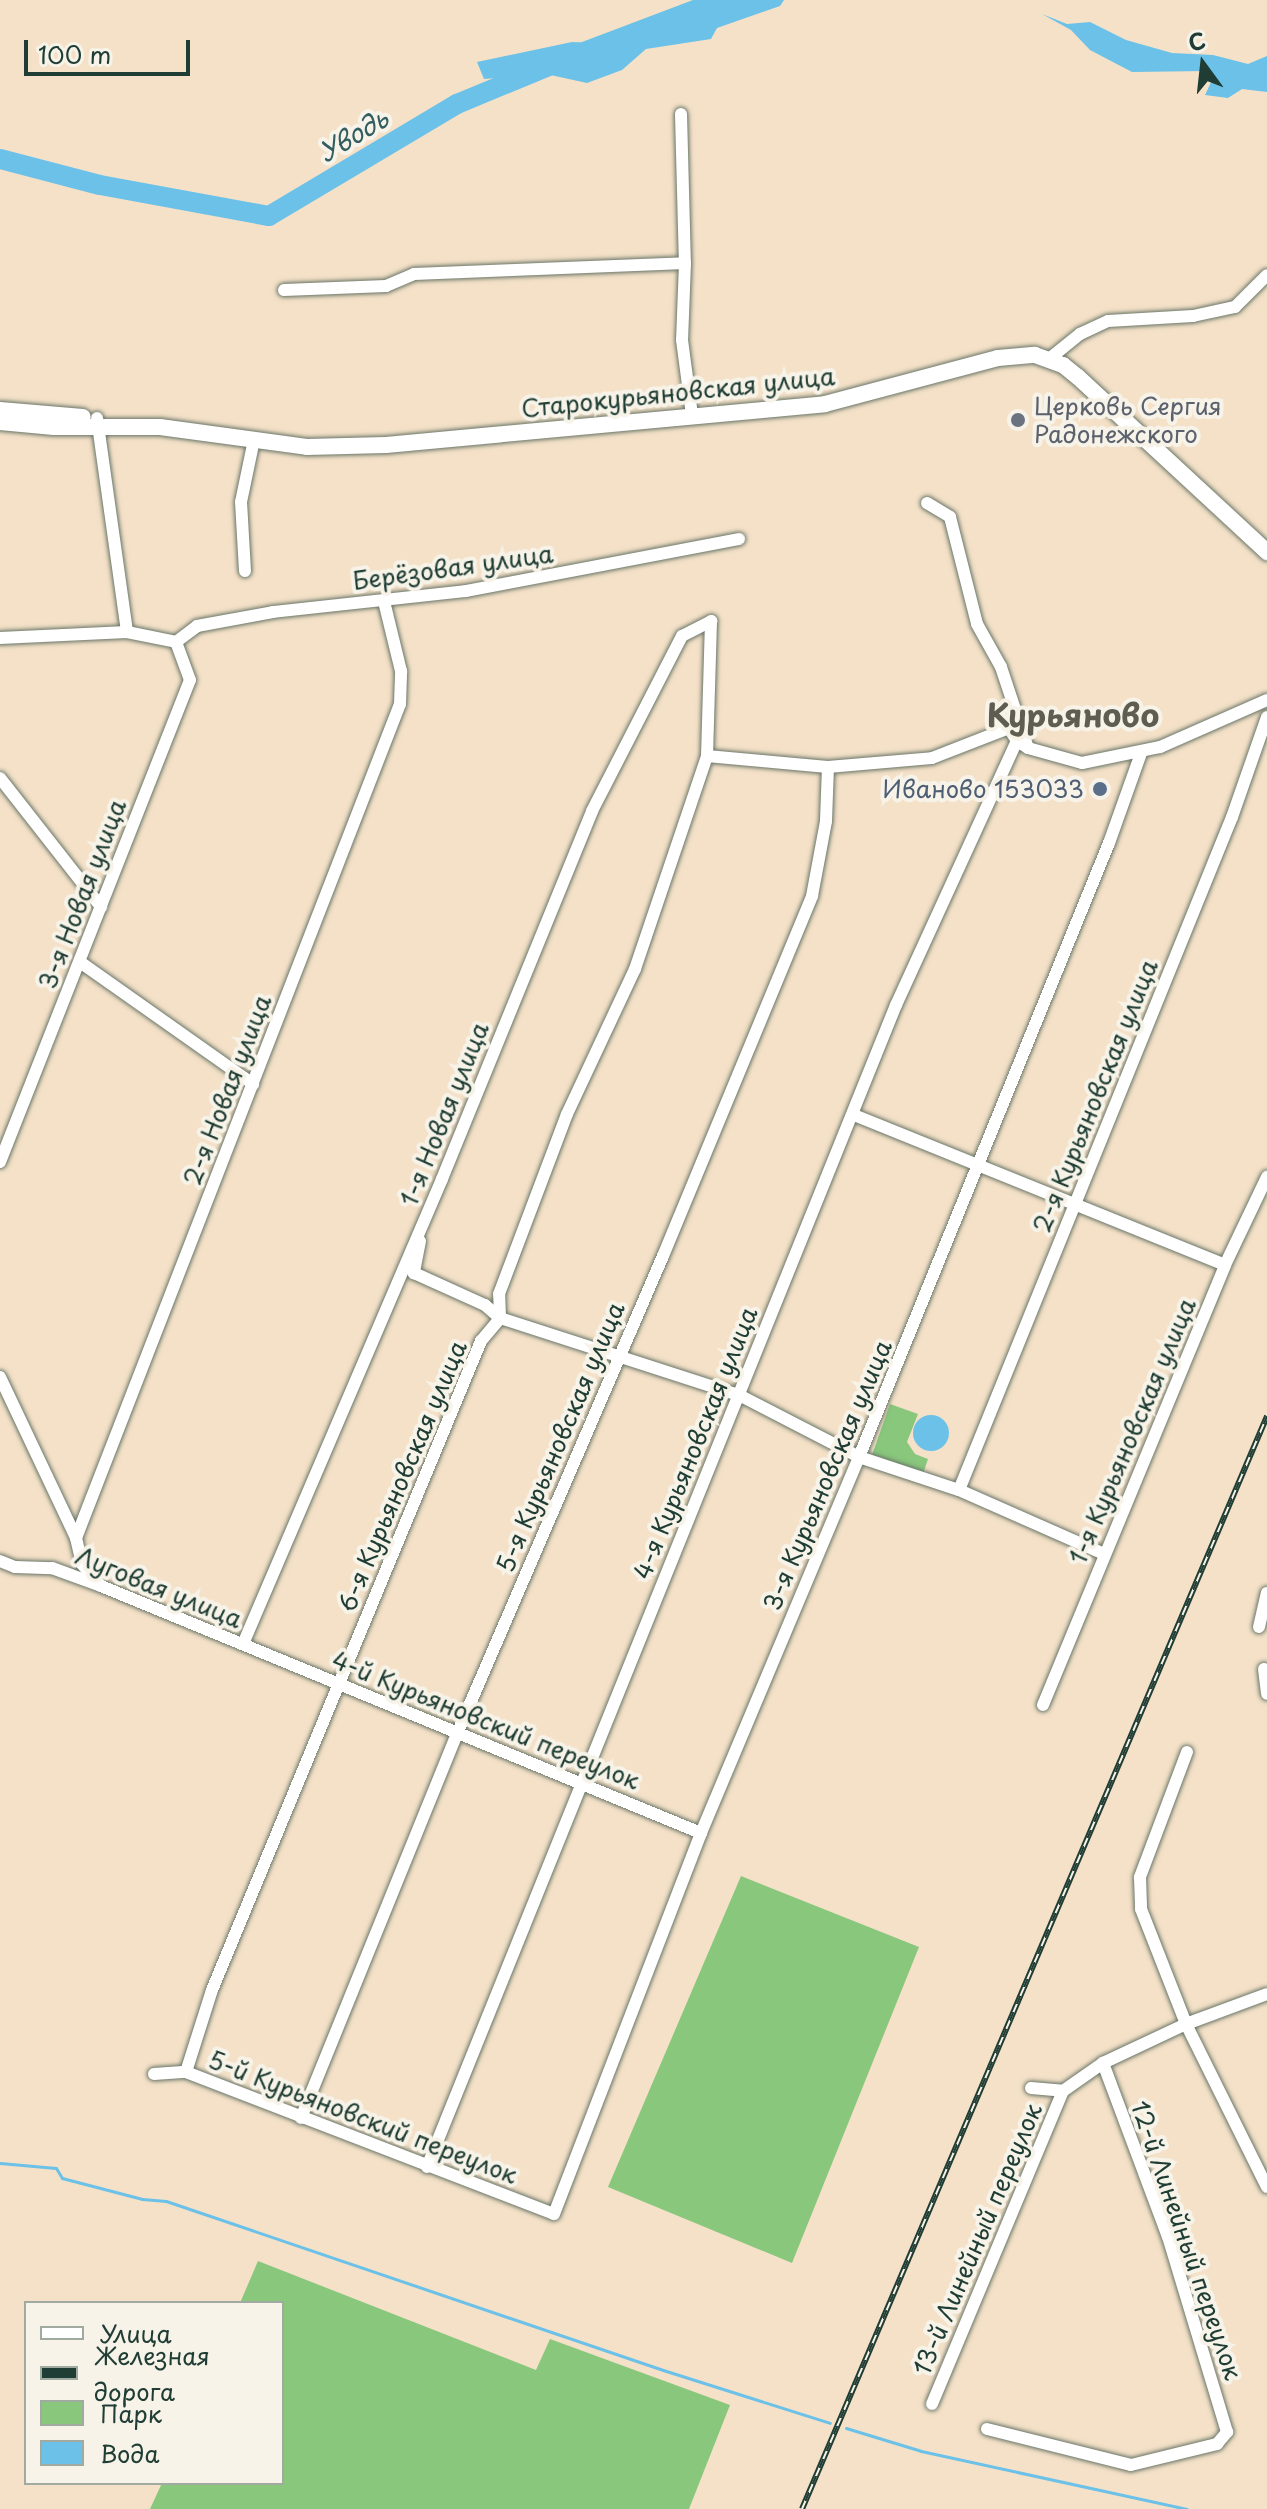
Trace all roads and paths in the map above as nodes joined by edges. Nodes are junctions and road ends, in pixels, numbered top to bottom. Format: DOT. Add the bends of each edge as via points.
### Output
graph roads {
  1 [pos="681,114"];
  2 [pos="685,263"];
  3 [pos="1267,275"];
  4 [pos="284,290"];
  5 [pos="1049,359"];
  6 [pos="0,410"];
  7 [pos="692,415"];
  8 [pos="0,422"];
  9 [pos="97,422"];
  10 [pos="254,440"];
  11 [pos="927,503"];
  12 [pos="739,539"];
  13 [pos="1267,552"];
  14 [pos="245,571"];
  15 [pos="384,601"];
  16 [pos="711,621"];
  17 [pos="127,632"];
  18 [pos="0,638"];
  19 [pos="176,642"];
  20 [pos="1267,700"];
  21 [pos="1267,717"];
  22 [pos="1022,744"];
  23 [pos="1141,753"];
  24 [pos="707,756"];
  25 [pos="828,767"];
  26 [pos="0,778"];
  27 [pos="101,907"];
  28 [pos="80,962"];
  29 [pos="253,1084"];
  30 [pos="854,1115"];
  31 [pos="0,1162"];
  32 [pos="977,1165"];
  33 [pos="1267,1177"];
  34 [pos="1075,1203"];
  35 [pos="424,1219"];
  36 [pos="1225,1265"];
  37 [pos="500,1318"];
  38 [pos="620,1355"];
  39 [pos="0,1377"];
  40 [pos="739,1395"];
  41 [pos="859,1457"];
  42 [pos="959,1490"];
  43 [pos="76,1538"];
  44 [pos="1104,1554"];
  45 [pos="0,1561"];
  46 [pos="101,1586"];
  47 [pos="1267,1593"];
  48 [pos="1259,1627"];
  49 [pos="249,1646"];
  50 [pos="1264,1669"];
  51 [pos="340,1683"];
  52 [pos="1267,1694"];
  53 [pos="1043,1705"];
  54 [pos="457,1734"];
  55 [pos="1187,1752"];
  56 [pos="580,1782"];
  57 [pos="701,1833"];
  58 [pos="1267,1994"];
  59 [pos="1186,2024"];
  60 [pos="1103,2063"];
  61 [pos="186,2072"];
  62 [pos="154,2074"];
  63 [pos="1031,2088"];
  64 [pos="1063,2091"];
  65 [pos="301,2118"];
  66 [pos="427,2167"];
  67 [pos="1267,2187"];
  68 [pos="554,2214"];
  69 [pos="932,2404"];
  70 [pos="987,2429"];
  1 -- 2 [label="street"];
  2 -- 4 [label="street" via="414,274 386,286"];
  2 -- 7 [label="street" via="682,340"];
  3 -- 5 [label="street" via="1235,307 1193,316 1108,321 1080,334"];
  5 -- 7 [label="main road, Старокурьяновская улица" via="1019,354 998,358 825,404"];
  5 -- 13 [label="main road" via="1120,414"];
  6 -- 9 [label="main road"];
  7 -- 10 [label="main road, Старокурьяновская улица" via="386,445 307,447"];
  8 -- 9 [label="main road, Старокурьяновская улица" via="54,427"];
  9 -- 10 [label="main road, Старокурьяновская улица"];
  9 -- 17 [label="street"];
  10 -- 14 [label="street" via="241,502"];
  11 -- 22 [label="street" via="950,517 977,624 1001,667"];
  12 -- 15 [label="street, Берёзовая улица"];
  15 -- 19 [label="street, Берёзовая улица" via="197,626"];
  15 -- 29 [label="street, 2-я Новая улица" via="401,671 400,704"];
  16 -- 24 [label="street, 6-я Курьяновская улица"];
  16 -- 35 [label="street, 1-я Новая улица" via="682,636 598,798"];
  17 -- 18 [label="street"];
  17 -- 19 [label="street"];
  19 -- 27 [label="street, 3-я Новая улица" via="190,680"];
  20 -- 23 [label="street"];
  21 -- 34 [label="street, 2-я Курьяновская улица" via="1232,817"];
  22 -- 23 [label="street" via="1082,763"];
  22 -- 25 [label="street" via="1009,728 932,758"];
  22 -- 30 [label="street, 4-я Курьяновская улица" via="896,1005"];
  23 -- 32 [label="street, 3-я Курьяновская улица"];
  24 -- 25 [label="street"];
  24 -- 37 [label="street, 6-я Курьяновская улица" via="635,969 567,1114 499,1294"];
  25 -- 38 [label="street, 5-я Курьяновская улица" via="826,821 812,896"];
  26 -- 27 [label="street"];
  27 -- 28 [label="street, 3-я Новая улица"];
  28 -- 29 [label="street"];
  28 -- 31 [label="street, 3-я Новая улица"];
  29 -- 43 [label="street, 2-я Новая улица"];
  30 -- 32 [label="street"];
  30 -- 40 [label="street, 4-я Курьяновская улица"];
  32 -- 34 [label="street"];
  32 -- 41 [label="street, 3-я Курьяновская улица"];
  33 -- 36 [label="street, 1-я Курьяновская улица"];
  34 -- 36 [label="street"];
  34 -- 42 [label="street, 2-я Курьяновская улица"];
  35 -- 37 [label="street" via="414,1273 485,1305"];
  35 -- 49 [label="street, 1-я Новая улица"];
  36 -- 44 [label="street, 1-я Курьяновская улица"];
  37 -- 38 [label="street"];
  37 -- 51 [label="street, 6-я Курьяновская улица" via="481,1341"];
  38 -- 40 [label="street"];
  38 -- 54 [label="street, 5-я Курьяновская улица"];
  39 -- 43 [label="street"];
  40 -- 41 [label="street"];
  40 -- 56 [label="street, 4-я Курьяновская улица"];
  41 -- 42 [label="street"];
  41 -- 57 [label="street, 3-я Курьяновская улица"];
  42 -- 44 [label="street"];
  43 -- 46 [label="street" via="82,1564"];
  44 -- 53 [label="street, 1-я Курьяновская улица"];
  45 -- 46 [label="street, Луговая улица" via="52,1568"];
  46 -- 49 [label="street, Луговая улица"];
  47 -- 48 [label="street"];
  49 -- 51 [label="street, 4-й Курьяновский переулок"];
  50 -- 52 [label="street"];
  51 -- 54 [label="street, 4-й Курьяновский переулок"];
  51 -- 61 [label="street, 6-я Курьяновская улица" via="212,1990"];
  54 -- 56 [label="street, 4-й Курьяновский переулок"];
  54 -- 65 [label="street, 5-я Курьяновская улица"];
  55 -- 59 [label="street" via="1140,1877 1141,1909"];
  56 -- 57 [label="street, 4-й Курьяновский переулок"];
  56 -- 66 [label="street, 4-я Курьяновская улица"];
  57 -- 68 [label="street, 3-я Курьяновская улица"];
  58 -- 59 [label="street"];
  59 -- 60 [label="street"];
  59 -- 67 [label="street"];
  60 -- 64 [label="street"];
  60 -- 70 [label="street, 12-й Линейный переулок" via="1168,2237 1227,2432 1217,2444 1131,2465"];
  61 -- 62 [label="street, 5-й Курьяновский переулок"];
  61 -- 65 [label="street, 5-й Курьяновский переулок"];
  63 -- 64 [label="street"];
  64 -- 69 [label="street, 13-й Линейный переулок"];
  65 -- 66 [label="street, 5-й Курьяновский переулок"];
  66 -- 68 [label="street, 5-й Курьяновский переулок"];
}
